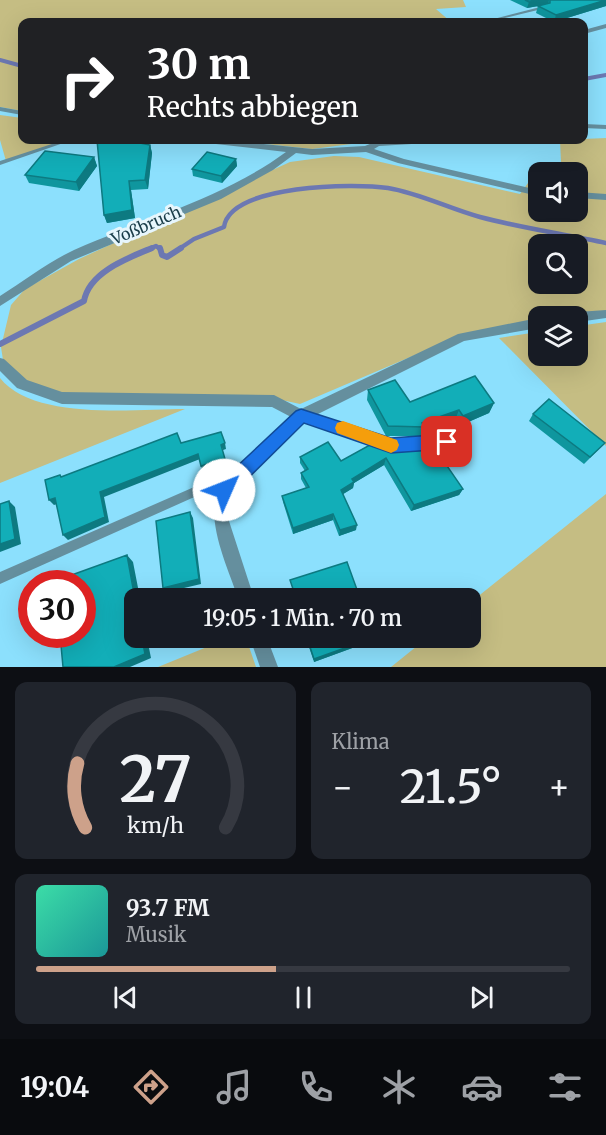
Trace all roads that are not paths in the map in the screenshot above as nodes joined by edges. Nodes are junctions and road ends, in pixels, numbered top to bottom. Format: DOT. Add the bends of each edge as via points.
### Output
graph roads {
  1 [pos="544,7"];
  2 [pos="500,18"];
  3 [pos="606,26"];
  4 [pos="588,31"];
  5 [pos="0,109"];
  6 [pos="18,112"];
  7 [pos="588,126"];
  8 [pos="606,127"];
  9 [pos="57,144"];
  10 [pos="238,144"];
  11 [pos="377,144"];
  12 [pos="367,149"];
  13 [pos="293,151"];
  14 [pos="0,163"];
  15 [pos="528,191"];
  16 [pos="588,195"];
  17 [pos="606,196"];
  18 [pos="0,303"];
  19 [pos="606,314"];
  20 [pos="588,316"];
  21 [pos="528,326"];
  22 [pos="0,363"];
  23 [pos="301,416"];
  24 [pos="447,442"];
  25 [pos="224,490"];
  26 [pos="0,578"];
  27 [pos="243,588"];
  28 [pos="262,648"];
  29 [pos="269,667"];
  1 -- 2 [label="lane"];
  3 -- 4 [label="street"];
  5 -- 6 [label="street"];
  7 -- 8 [label="lane"];
  9 -- 14 [label="lane"];
  10 -- 13 [label="street"];
  11 -- 12 [label="street"];
  12 -- 13 [label="street"];
  12 -- 15 [label="street" via="401,161"];
  13 -- 18 [label="street, Voßbruch" via="250,179 75,254"];
  16 -- 17 [label="street"];
  19 -- 20 [label="street"];
  21 -- 23 [label="street" via="462,337"];
  22 -- 23 [label="street" via="22,384 62,398 274,401"];
  23 -- 24 [label="lane" via="391,445"];
  23 -- 25 [label="street"];
  25 -- 26 [label="lane" via="201,489"];
  25 -- 27 [label="street" via="221,521"];
  28 -- 29 [label="street"];
}
